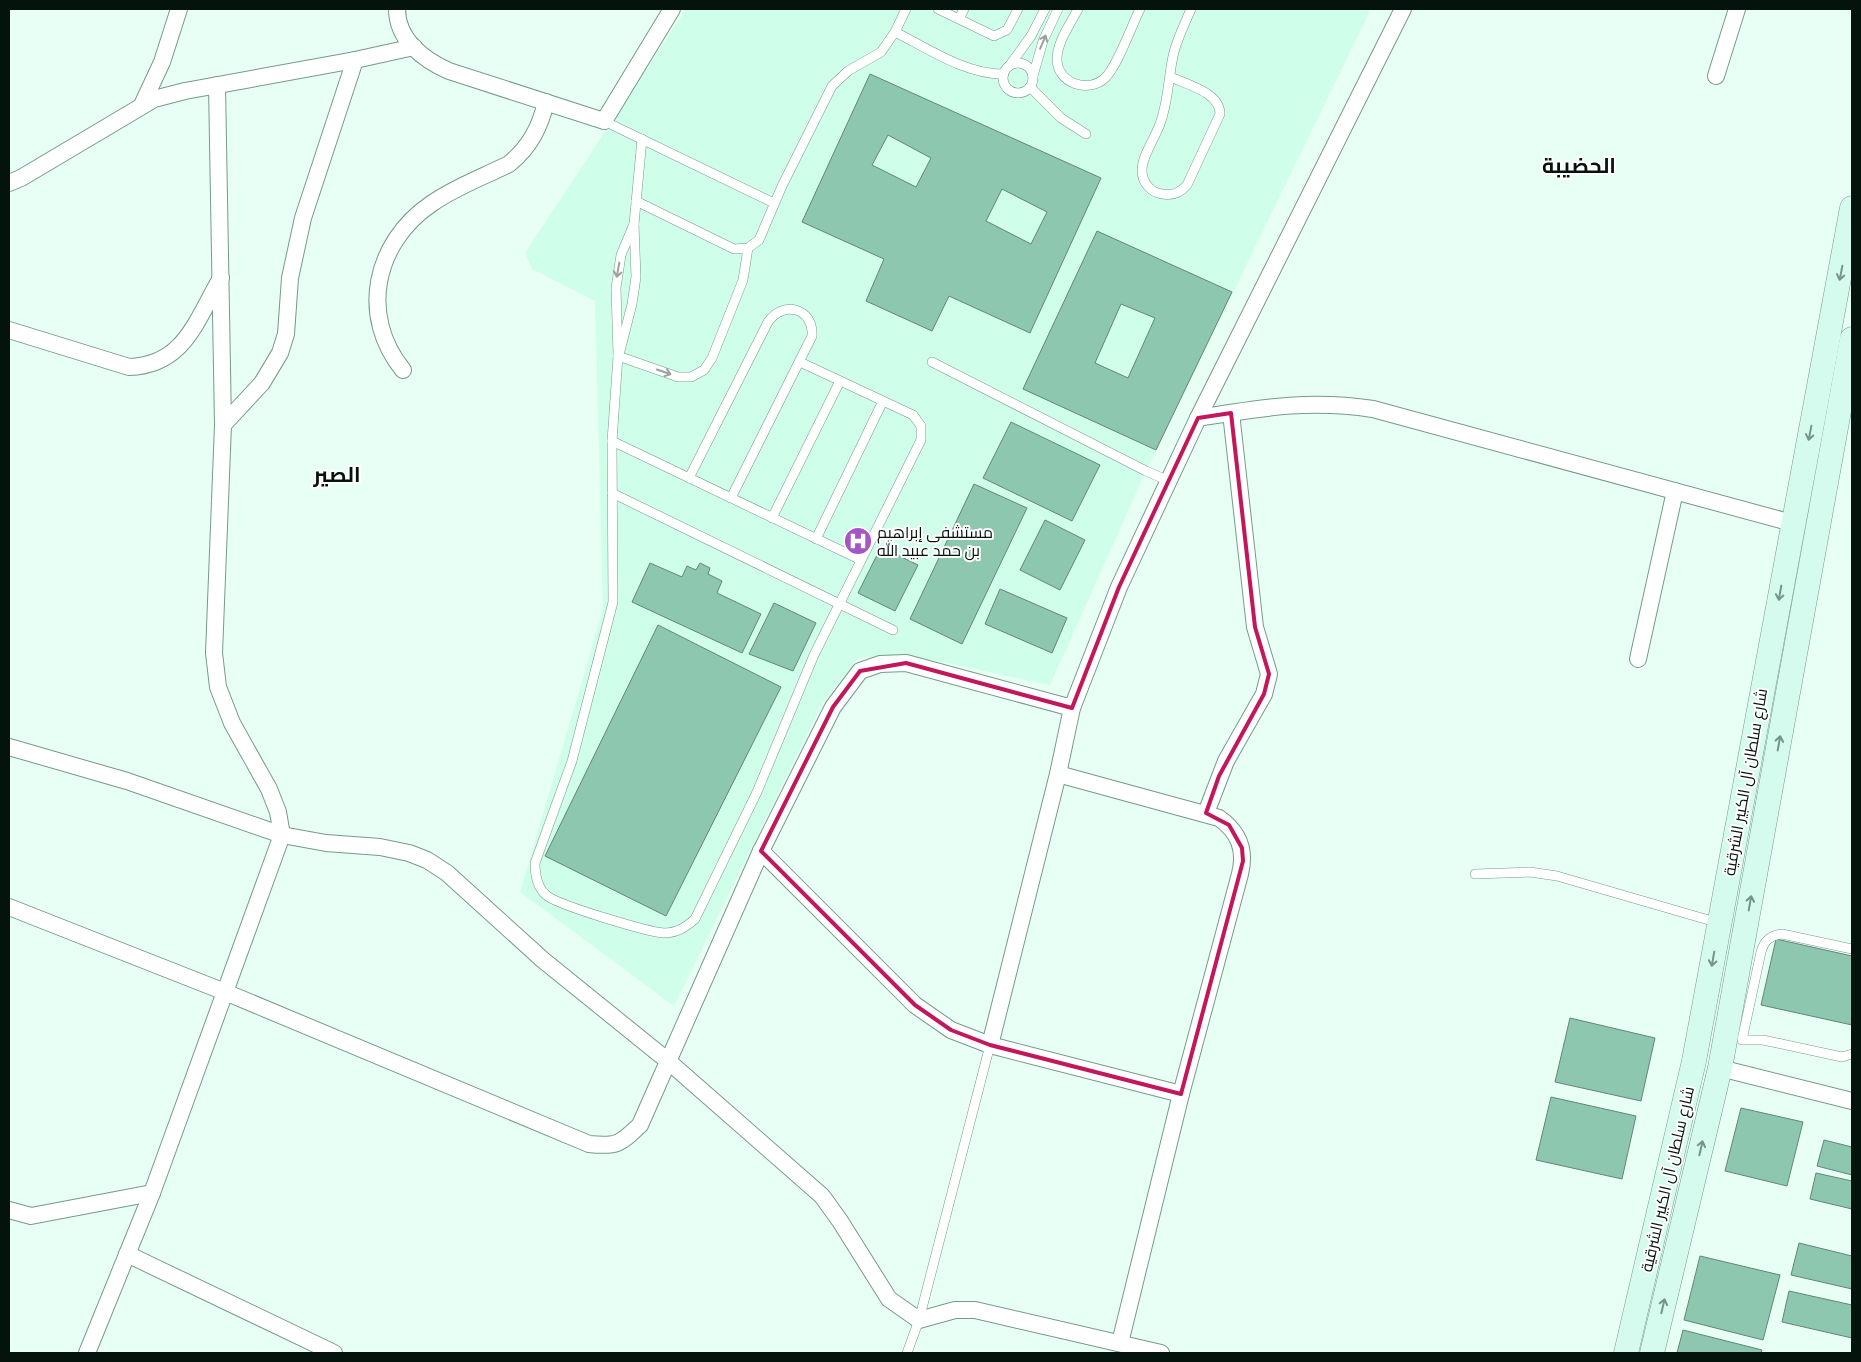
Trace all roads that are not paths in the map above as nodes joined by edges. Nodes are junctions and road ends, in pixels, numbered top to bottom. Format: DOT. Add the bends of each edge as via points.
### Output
graph roads {
  1 [pos="179,9"];
  2 [pos="397,9"];
  3 [pos="672,9"];
  4 [pos="906,9"];
  5 [pos="938,9"];
  6 [pos="964,9"];
  7 [pos="1018,9"];
  8 [pos="1044,9"];
  9 [pos="1058,9"];
  10 [pos="1078,9"];
  11 [pos="1140,9"];
  12 [pos="1191,9"];
  13 [pos="1403,9"];
  14 [pos="1737,9"];
  15 [pos="959,19"];
  16 [pos="895,32"];
  17 [pos="414,48"];
  18 [pos="355,60"];
  19 [pos="1010,65"];
  20 [pos="1003,74"];
  21 [pos="1033,76"];
  22 [pos="1716,76"];
  23 [pos="1170,77"];
  24 [pos="217,85"];
  25 [pos="1030,87"];
  26 [pos="546,102"];
  27 [pos="142,105"];
  28 [pos="604,121"];
  29 [pos="1086,134"];
  30 [pos="642,139"];
  31 [pos="9,183"];
  32 [pos="636,201"];
  33 [pos="774,203"];
  34 [pos="1852,208"];
  35 [pos="634,224"];
  36 [pos="748,248"];
  37 [pos="222,276"];
  38 [pos="9,330"];
  39 [pos="1852,339"];
  40 [pos="618,356"];
  41 [pos="800,362"];
  42 [pos="932,362"];
  43 [pos="403,370"];
  44 [pos="840,381"];
  45 [pos="883,401"];
  46 [pos="1231,413"];
  47 [pos="1198,418"];
  48 [pos="223,425"];
  49 [pos="612,441"];
  50 [pos="689,478"];
  51 [pos="1169,480"];
  52 [pos="1675,491"];
  53 [pos="612,493"];
  54 [pos="731,498"];
  55 [pos="772,518"];
  56 [pos="1792,523"];
  57 [pos="816,538"];
  58 [pos="861,560"];
  59 [pos="839,604"];
  60 [pos="893,630"];
  61 [pos="1638,659"];
  62 [pos="1072,708"];
  63 [pos="9,748"];
  64 [pos="1058,774"];
  65 [pos="1206,813"];
  66 [pos="282,835"];
  67 [pos="761,850"];
  68 [pos="1474,874"];
  69 [pos="9,907"];
  70 [pos="1719,923"];
  71 [pos="1852,949"];
  72 [pos="225,992"];
  73 [pos="990,1045"];
  74 [pos="1728,1054"];
  75 [pos="1852,1054"];
  76 [pos="668,1061"];
  77 [pos="1181,1094"];
  78 [pos="1852,1101"];
  79 [pos="152,1193"];
  80 [pos="9,1210"];
  81 [pos="127,1254"];
  82 [pos="919,1320"];
  83 [pos="1120,1343"];
  84 [pos="88,1353"];
  85 [pos="334,1353"];
  86 [pos="907,1353"];
  87 [pos="1161,1353"];
  88 [pos="1626,1353"];
  89 [pos="1652,1353"];
  1 -- 27 [label="street" via="162,62"];
  2 -- 17 [label="street" via="404,35"];
  3 -- 28 [label="street"];
  4 -- 16 [label="lane"];
  5 -- 15 [label="lane"];
  6 -- 15 [label="lane"];
  7 -- 15 [label="lane" via="1007,30 999,35 989,34"];
  8 -- 19 [label="lane" via="1031,36"];
  21 -- 9 [label="lane, one-way" via="1043,41"];
  10 -- 11 [label="lane" via="1058,50 1058,65 1064,77 1084,86 1098,83 1108,74"];
  12 -- 23 [label="lane" via="1174,53"];
  13 -- 47 [label="street"];
  14 -- 22 [label="street"];
  16 -- 20 [label="lane" via="966,67 984,73"];
  16 -- 33 [label="lane" via="880,52 848,71 832,86"];
  17 -- 18 [label="street"];
  17 -- 26 [label="street" via="428,62 449,71"];
  18 -- 24 [label="street"];
  18 -- 48 [label="street" via="302,218 290,278 286,334 280,353 262,383"];
  19 -- 20 [label="lane"];
  19 -- 21 [label="lane" via="1027,66"];
  20 -- 25 [label="lane" via="1004,86 1008,90 1020,93"];
  21 -- 25 [label="lane"];
  23 -- 23 [label="lane" via="1160,123 1142,169 1150,188 1169,195 1187,185 1220,114 1214,97"];
  24 -- 27 [label="street" via="170,94"];
  24 -- 37 [label="street"];
  25 -- 29 [label="lane" via="1050,109"];
  26 -- 28 [label="street"];
  26 -- 43 [label="street" via="538,129 517,157 431,204 407,225 390,251 377,294 379,322 388,348"];
  27 -- 31 [label="street"];
  28 -- 30 [label="lane"];
  30 -- 32 [label="lane"];
  30 -- 33 [label="lane"];
  32 -- 35 [label="lane"];
  32 -- 36 [label="lane" via="734,249"];
  33 -- 36 [label="lane" via="759,240"];
  34 -- 56 [label="main road, شارع سلطان آل الكبير الشرقية, one-way"];
  35 -- 40 [label="lane" via="635,286"];
  35 -- 40 [label="lane, one-way" via="617,271"];
  40 -- 36 [label="lane, one-way" via="678,377 691,377 704,370 712,358 743,280"];
  37 -- 38 [label="street" via="176,350 162,361 146,366 129,367"];
  37 -- 48 [label="street"];
  74 -- 39 [label="main road, شارع سلطان آل الكبير الشرقية, one-way"];
  40 -- 49 [label="lane"];
  41 -- 44 [label="lane"];
  41 -- 50 [label="lane" via="812,336 810,322 796,309 783,309 768,322"];
  41 -- 54 [label="lane"];
  42 -- 51 [label="lane"];
  44 -- 45 [label="lane"];
  44 -- 55 [label="lane"];
  45 -- 57 [label="lane"];
  45 -- 58 [label="lane" via="913,415 922,434"];
  46 -- 47 [label="street"];
  46 -- 52 [label="street" via="1286,404 1316,403 1372,409"];
  46 -- 65 [label="street" via="1255,627 1268,674 1264,694 1226,761"];
  47 -- 51 [label="street"];
  48 -- 66 [label="street" via="214,653 218,687 232,723 269,789"];
  49 -- 50 [label="lane"];
  49 -- 53 [label="lane"];
  50 -- 54 [label="lane"];
  51 -- 62 [label="street" via="1118,587"];
  52 -- 56 [label="street"];
  52 -- 61 [label="street"];
  53 -- 59 [label="lane"];
  53 -- 59 [label="lane" via="614,582 610,618 572,761 535,863 540,887 554,900 663,933 686,926 695,919 757,792 806,672"];
  54 -- 55 [label="lane"];
  55 -- 57 [label="lane"];
  56 -- 70 [label="main road, شارع سلطان آل الكبير الشرقية, one-way"];
  57 -- 58 [label="lane"];
  58 -- 59 [label="lane"];
  59 -- 60 [label="lane"];
  62 -- 64 [label="street"];
  62 -- 67 [label="street" via="906,663 880,664 860,671 833,707"];
  63 -- 66 [label="street" via="127,781"];
  64 -- 65 [label="street"];
  64 -- 73 [label="street"];
  65 -- 77 [label="street" via="1229,825 1242,848 1243,861"];
  66 -- 72 [label="street"];
  66 -- 76 [label="street" via="326,843 380,847 427,860 460,884 542,960"];
  67 -- 73 [label="street" via="915,1005 951,1030"];
  67 -- 76 [label="street"];
  68 -- 70 [label="lane" via="1530,872 1557,876"];
  69 -- 72 [label="street"];
  70 -- 88 [label="main road, شارع سلطان آل الكبير الشرقية, one-way" via="1694,1061"];
  71 -- 74 [label="lane" via="1782,934 1766,941"];
  72 -- 76 [label="street" via="589,1144 610,1146 625,1140 640,1125"];
  72 -- 79 [label="street"];
  73 -- 77 [label="street"];
  73 -- 82 [label="lane"];
  74 -- 75 [label="lane" via="1762,1040 1842,1056"];
  74 -- 78 [label="street"];
  89 -- 74 [label="main road, شارع سلطان آل الكبير الشرقية, one-way"];
  76 -- 82 [label="street" via="822,1196 889,1299"];
  77 -- 83 [label="street"];
  79 -- 80 [label="street" via="31,1216"];
  79 -- 81 [label="street"];
  81 -- 84 [label="street"];
  81 -- 85 [label="street"];
  82 -- 83 [label="street" via="955,1310 975,1310"];
  82 -- 86 [label="lane"];
  83 -- 87 [label="street"];
}
